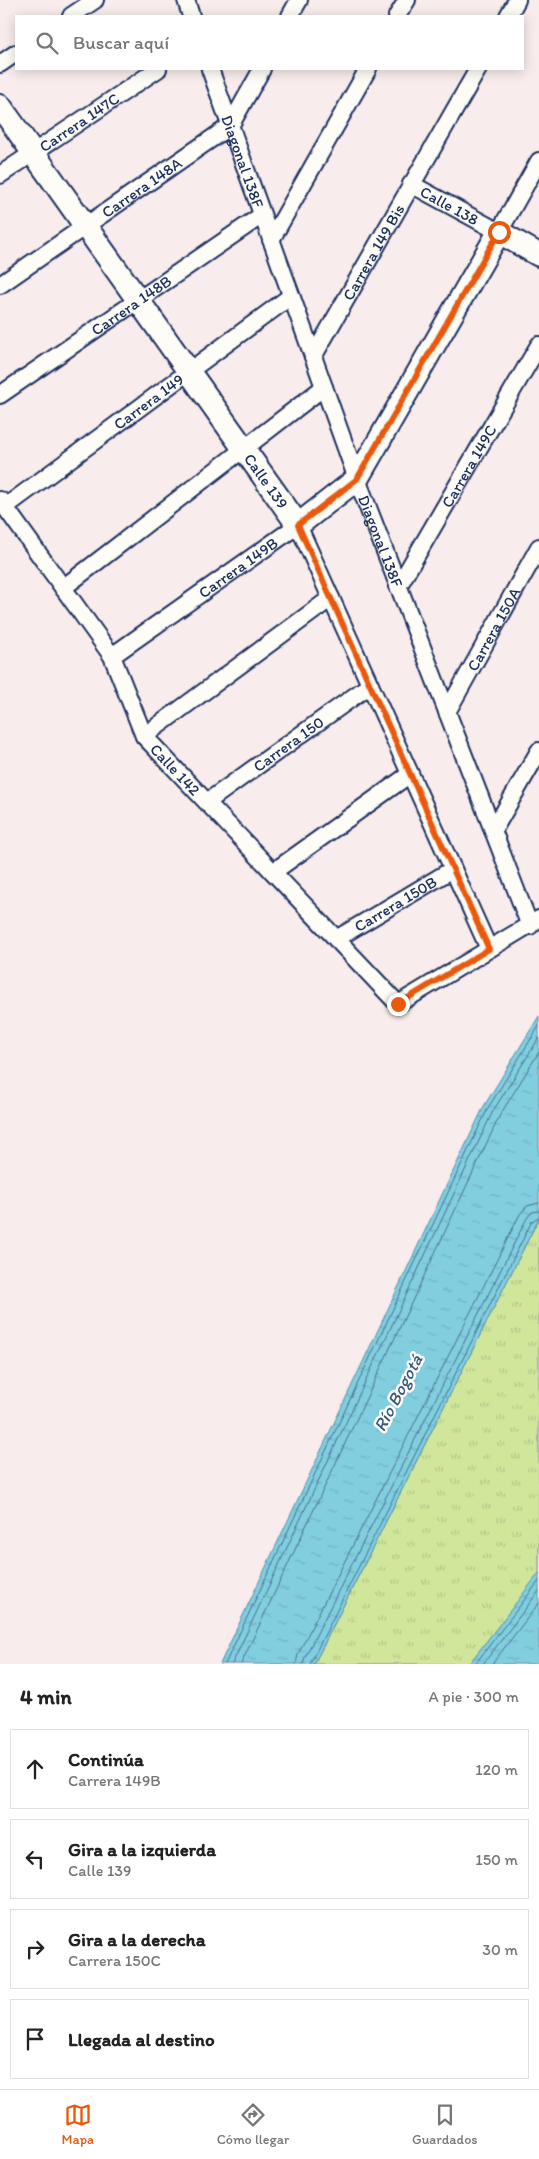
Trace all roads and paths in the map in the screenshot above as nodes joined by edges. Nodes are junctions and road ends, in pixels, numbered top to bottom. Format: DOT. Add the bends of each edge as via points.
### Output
graph roads {
  1 [pos="95,0"];
  2 [pos="299,0"];
  3 [pos="406,0"];
  4 [pos="517,0"];
  5 [pos="72,15"];
  6 [pos="291,15"];
  7 [pos="398,15"];
  8 [pos="509,15"];
  9 [pos="15,54"];
  10 [pos="0,64"];
  11 [pos="157,70"];
  12 [pos="210,70"];
  13 [pos="261,70"];
  14 [pos="367,70"];
  15 [pos="477,70"];
  16 [pos="0,106"];
  17 [pos="230,126"];
  18 [pos="33,153"];
  19 [pos="539,161"];
  20 [pos="0,176"];
  21 [pos="411,184"];
  22 [pos="262,215"];
  23 [pos="85,226"];
  24 [pos="499,232"];
  25 [pos="271,240"];
  26 [pos="539,255"];
  27 [pos="0,285"];
  28 [pos="291,296"];
  29 [pos="138,300"];
  30 [pos="539,345"];
  31 [pos="313,357"];
  32 [pos="189,371"];
  33 [pos="324,387"];
  34 [pos="0,395"];
  35 [pos="244,448"];
  36 [pos="357,479"];
  37 [pos="2,503"];
  38 [pos="298,525"];
  39 [pos="539,547"];
  40 [pos="398,587"];
  41 [pos="63,588"];
  42 [pos="332,598"];
  43 [pos="112,656"];
  44 [pos="370,685"];
  45 [pos="447,712"];
  46 [pos="144,736"];
  47 [pos="539,751"];
  48 [pos="410,774"];
  49 [pos="207,802"];
  50 [pos="494,831"];
  51 [pos="453,869"];
  52 [pos="274,872"];
  53 [pos="535,922"];
  54 [pos="336,939"];
  55 [pos="489,949"];
  1 -- 5 [label="street"];
  2 -- 6 [label="street"];
  3 -- 7 [label="street"];
  4 -- 8 [label="street"];
  9 -- 10 [label="street"];
  11 -- 18 [label="street, Carrera 147C"];
  12 -- 17 [label="street, Diagonal 138F"];
  13 -- 17 [label="street, Carrera 148A"];
  14 -- 25 [label="street"];
  15 -- 21 [label="street, Carrera 149 Bis"];
  16 -- 18 [label="main road, Calle 139"];
  17 -- 22 [label="street, Diagonal 138F"];
  17 -- 23 [label="street, Carrera 148A"];
  18 -- 20 [label="street, Carrera 147C"];
  18 -- 23 [label="main road, Calle 139"];
  19 -- 24 [label="street, Carrera 149B"];
  21 -- 24 [label="street, Calle 138"];
  21 -- 31 [label="street, Carrera 149 Bis"];
  22 -- 25 [label="street, Diagonal 138F"];
  22 -- 29 [label="street, Carrera 148B"];
  23 -- 27 [label="street, Carrera 148A"];
  23 -- 29 [label="main road, Calle 139"];
  24 -- 26 [label="main road, Calle 138"];
  24 -- 36 [label="main road, Carrera 149B"];
  25 -- 28 [label="street, Diagonal 138F"];
  28 -- 31 [label="street, Diagonal 138F"];
  28 -- 32 [label="street, Carrera 149"];
  29 -- 32 [label="main road, Calle 139"];
  29 -- 34 [label="street, Carrera 148B"];
  30 -- 40 [label="street, Carrera 149C"];
  31 -- 33 [label="street, Diagonal 138F"];
  32 -- 35 [label="main road, Calle 139"];
  32 -- 37 [label="street, Carrera 149"];
  33 -- 35 [label="street"];
  33 -- 36 [label="street, Diagonal 138F"];
  35 -- 38 [label="main road, Calle 139"];
  35 -- 41 [label="street"];
  36 -- 38 [label="main road, Carrera 149B"];
  36 -- 40 [label="street, Diagonal 138F"];
  37 -- 41 [label="street, Calle 142"];
  38 -- 42 [label="street, Calle 139"];
  38 -- 43 [label="street, Carrera 149B"];
  39 -- 45 [label="street, Carrera 150A"];
  40 -- 45 [label="street, Diagonal 138F"];
  41 -- 43 [label="street, Calle 142"];
  42 -- 44 [label="street, Calle 139"];
  42 -- 46 [label="street"];
  43 -- 46 [label="street, Calle 142"];
  44 -- 48 [label="street, Calle 139"];
  44 -- 49 [label="street, Carrera 150"];
  45 -- 50 [label="street, Diagonal 138F"];
  46 -- 49 [label="street, Calle 142"];
  47 -- 50 [label="street"];
  48 -- 51 [label="street, Calle 139"];
  48 -- 52 [label="street"];
  49 -- 52 [label="street, Calle 142"];
  50 -- 53 [label="street, Diagonal 138F"];
  51 -- 54 [label="street, Carrera 150B"];
  51 -- 55 [label="street, Calle 139"];
  52 -- 54 [label="street, Calle 142"];
  53 -- 55 [label="street"];
  54 -- 55 [label="street, Calle 142" via="398,1004"];
}
